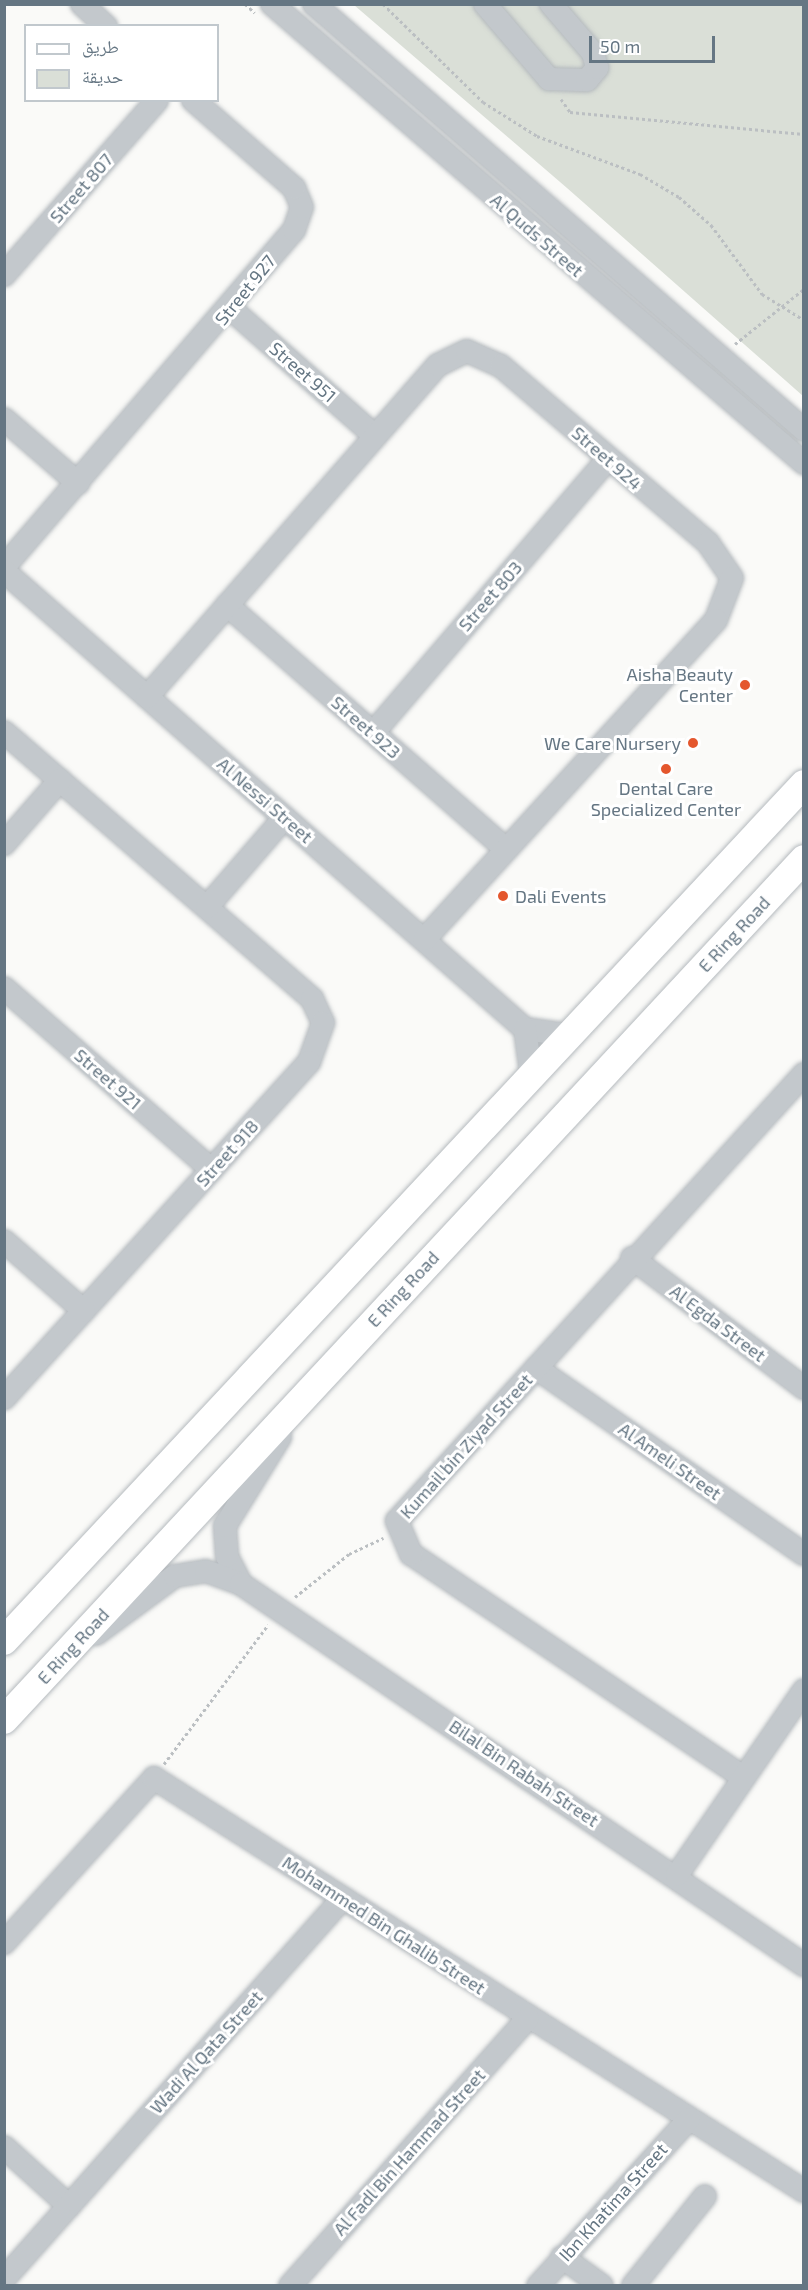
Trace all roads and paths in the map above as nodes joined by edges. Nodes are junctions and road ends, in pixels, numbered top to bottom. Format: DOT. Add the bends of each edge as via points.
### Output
graph roads {
  1 [pos="82,4"];
  2 [pos="272,4"];
  3 [pos="383,4"];
  4 [pos="485,4"];
  5 [pos="324,8"];
  6 [pos="561,8"];
  7 [pos="104,24"];
  8 [pos="549,79"];
  9 [pos="155,102"];
  10 [pos="195,102"];
  11 [pos="804,134"];
  12 [pos="4,275"];
  13 [pos="804,289"];
  14 [pos="231,309"];
  15 [pos="779,309"];
  16 [pos="804,320"];
  17 [pos="720,357"];
  18 [pos="4,419"];
  19 [pos="804,430"];
  20 [pos="375,436"];
  21 [pos="608,459"];
  22 [pos="804,463"];
  23 [pos="78,483"];
  24 [pos="4,569"];
  25 [pos="227,605"];
  26 [pos="147,697"];
  27 [pos="4,732"];
  28 [pos="373,732"];
  29 [pos="60,780"];
  30 [pos="804,784"];
  31 [pos="284,818"];
  32 [pos="4,844"];
  33 [pos="506,849"];
  34 [pos="804,860"];
  35 [pos="207,907"];
  36 [pos="425,939"];
  37 [pos="4,988"];
  38 [pos="525,1029"];
  39 [pos="567,1035"];
  40 [pos="531,1073"];
  41 [pos="804,1074"];
  42 [pos="212,1170"];
  43 [pos="4,1241"];
  44 [pos="632,1258"];
  45 [pos="84,1311"];
  46 [pos="536,1368"];
  47 [pos="318,1379"];
  48 [pos="804,1388"];
  49 [pos="4,1398"];
  50 [pos="398,1532"];
  51 [pos="804,1554"];
  52 [pos="242,1584"];
  53 [pos="280,1610"];
  54 [pos="4,1641"];
  55 [pos="56,1665"];
  56 [pos="804,1690"];
  57 [pos="4,1720"];
  58 [pos="743,1777"];
  59 [pos="154,1778"];
  60 [pos="677,1875"];
  61 [pos="343,1898"];
  62 [pos="4,1943"];
  63 [pos="804,1965"];
  64 [pos="528,2018"];
  65 [pos="689,2119"];
  66 [pos="4,2147"];
  67 [pos="804,2191"];
  68 [pos="705,2196"];
  69 [pos="69,2206"];
  70 [pos="562,2257"];
  71 [pos="4,2279"];
  72 [pos="290,2286"];
  73 [pos="538,2286"];
  74 [pos="602,2286"];
  75 [pos="633,2286"];
  1 -- 7 [label="street"];
  2 -- 22 [label="street, Al Quds Street"];
  3 -- 15 [label="path" via="483,102 537,136 640,174 679,197 711,225 746,278"];
  4 -- 8 [label="street"];
  5 -- 17 [label="street, Al Quds Street"];
  6 -- 8 [label="street" via="593,53 597,68 587,80"];
  8 -- 11 [label="path" via="570,112"];
  9 -- 12 [label="street, Street 807"];
  10 -- 14 [label="street, Street 927" via="282,175 302,207 294,230"];
  13 -- 15 [label="path"];
  14 -- 20 [label="street, Street 951"];
  14 -- 23 [label="street, Street 927"];
  15 -- 16 [label="path"];
  15 -- 17 [label="path"];
  17 -- 19 [label="street, Al Quds Street"];
  18 -- 23 [label="street"];
  20 -- 21 [label="street, Street 924" via="438,365 467,351 501,366"];
  20 -- 25 [label="street, Street 924"];
  21 -- 28 [label="street, Street 803"];
  21 -- 33 [label="street, Street 924" via="723,558 732,578 727,599 716,620"];
  23 -- 24 [label="street, Street 927"];
  24 -- 26 [label="street, Al Nessi Street"];
  25 -- 26 [label="street, Street 924"];
  25 -- 28 [label="street, Street 923"];
  26 -- 31 [label="street, Al Nessi Street"];
  27 -- 29 [label="street, Street 918"];
  28 -- 33 [label="street, Street 923"];
  29 -- 32 [label="street"];
  29 -- 35 [label="street, Street 918"];
  30 -- 39 [label="main road"];
  31 -- 35 [label="street"];
  31 -- 36 [label="street, Al Nessi Street"];
  33 -- 36 [label="street, Street 924"];
  34 -- 47 [label="main road, E Ring Road"];
  35 -- 42 [label="street, Street 918" via="312,999 322,1023 309,1062"];
  36 -- 38 [label="street, Al Nessi Street"];
  37 -- 42 [label="street, Street 921"];
  38 -- 39 [label="street"];
  38 -- 40 [label="street"];
  39 -- 40 [label="main road"];
  40 -- 54 [label="main road"];
  41 -- 44 [label="street, Kumail bin Ziyad Street"];
  42 -- 45 [label="street, Street 918"];
  43 -- 45 [label="street"];
  44 -- 46 [label="street, Kumail bin Ziyad Street"];
  44 -- 48 [label="street, Al Egda Street"];
  45 -- 49 [label="street, Street 918"];
  46 -- 50 [label="street, Kumail bin Ziyad Street" via="404,1510"];
  46 -- 51 [label="street, Al Ameli Street"];
  47 -- 52 [label="street" via="229,1514 225,1546"];
  47 -- 55 [label="main road, E Ring Road"];
  50 -- 53 [label="path" via="349,1554"];
  50 -- 58 [label="street, Kumail bin Ziyad Street" via="411,1554"];
  52 -- 53 [label="street, Bilal Bin Rabah Street"];
  52 -- 55 [label="street, Bilal Bin Rabah Street" via="206,1571 175,1576"];
  53 -- 59 [label="path"];
  53 -- 60 [label="street, Bilal Bin Rabah Street"];
  55 -- 57 [label="main road, E Ring Road"];
  56 -- 58 [label="street"];
  58 -- 60 [label="street"];
  59 -- 61 [label="street, Mohammed Bin Ghalib Street"];
  59 -- 62 [label="street"];
  60 -- 63 [label="street, Bilal Bin Rabah Street"];
  61 -- 64 [label="street, Mohammed Bin Ghalib Street"];
  61 -- 69 [label="street, Wadi Al Qata Street"];
  64 -- 65 [label="street, Mohammed Bin Ghalib Street"];
  64 -- 72 [label="street, Al Fadl Bin Hammad Street"];
  65 -- 67 [label="street, Mohammed Bin Ghalib Street"];
  65 -- 70 [label="street, Ibn Khatima Street"];
  66 -- 69 [label="street"];
  68 -- 75 [label="street"];
  69 -- 71 [label="street, Wadi Al Qata Street"];
  70 -- 73 [label="street, Ibn Khatima Street"];
  70 -- 74 [label="street"];
}
